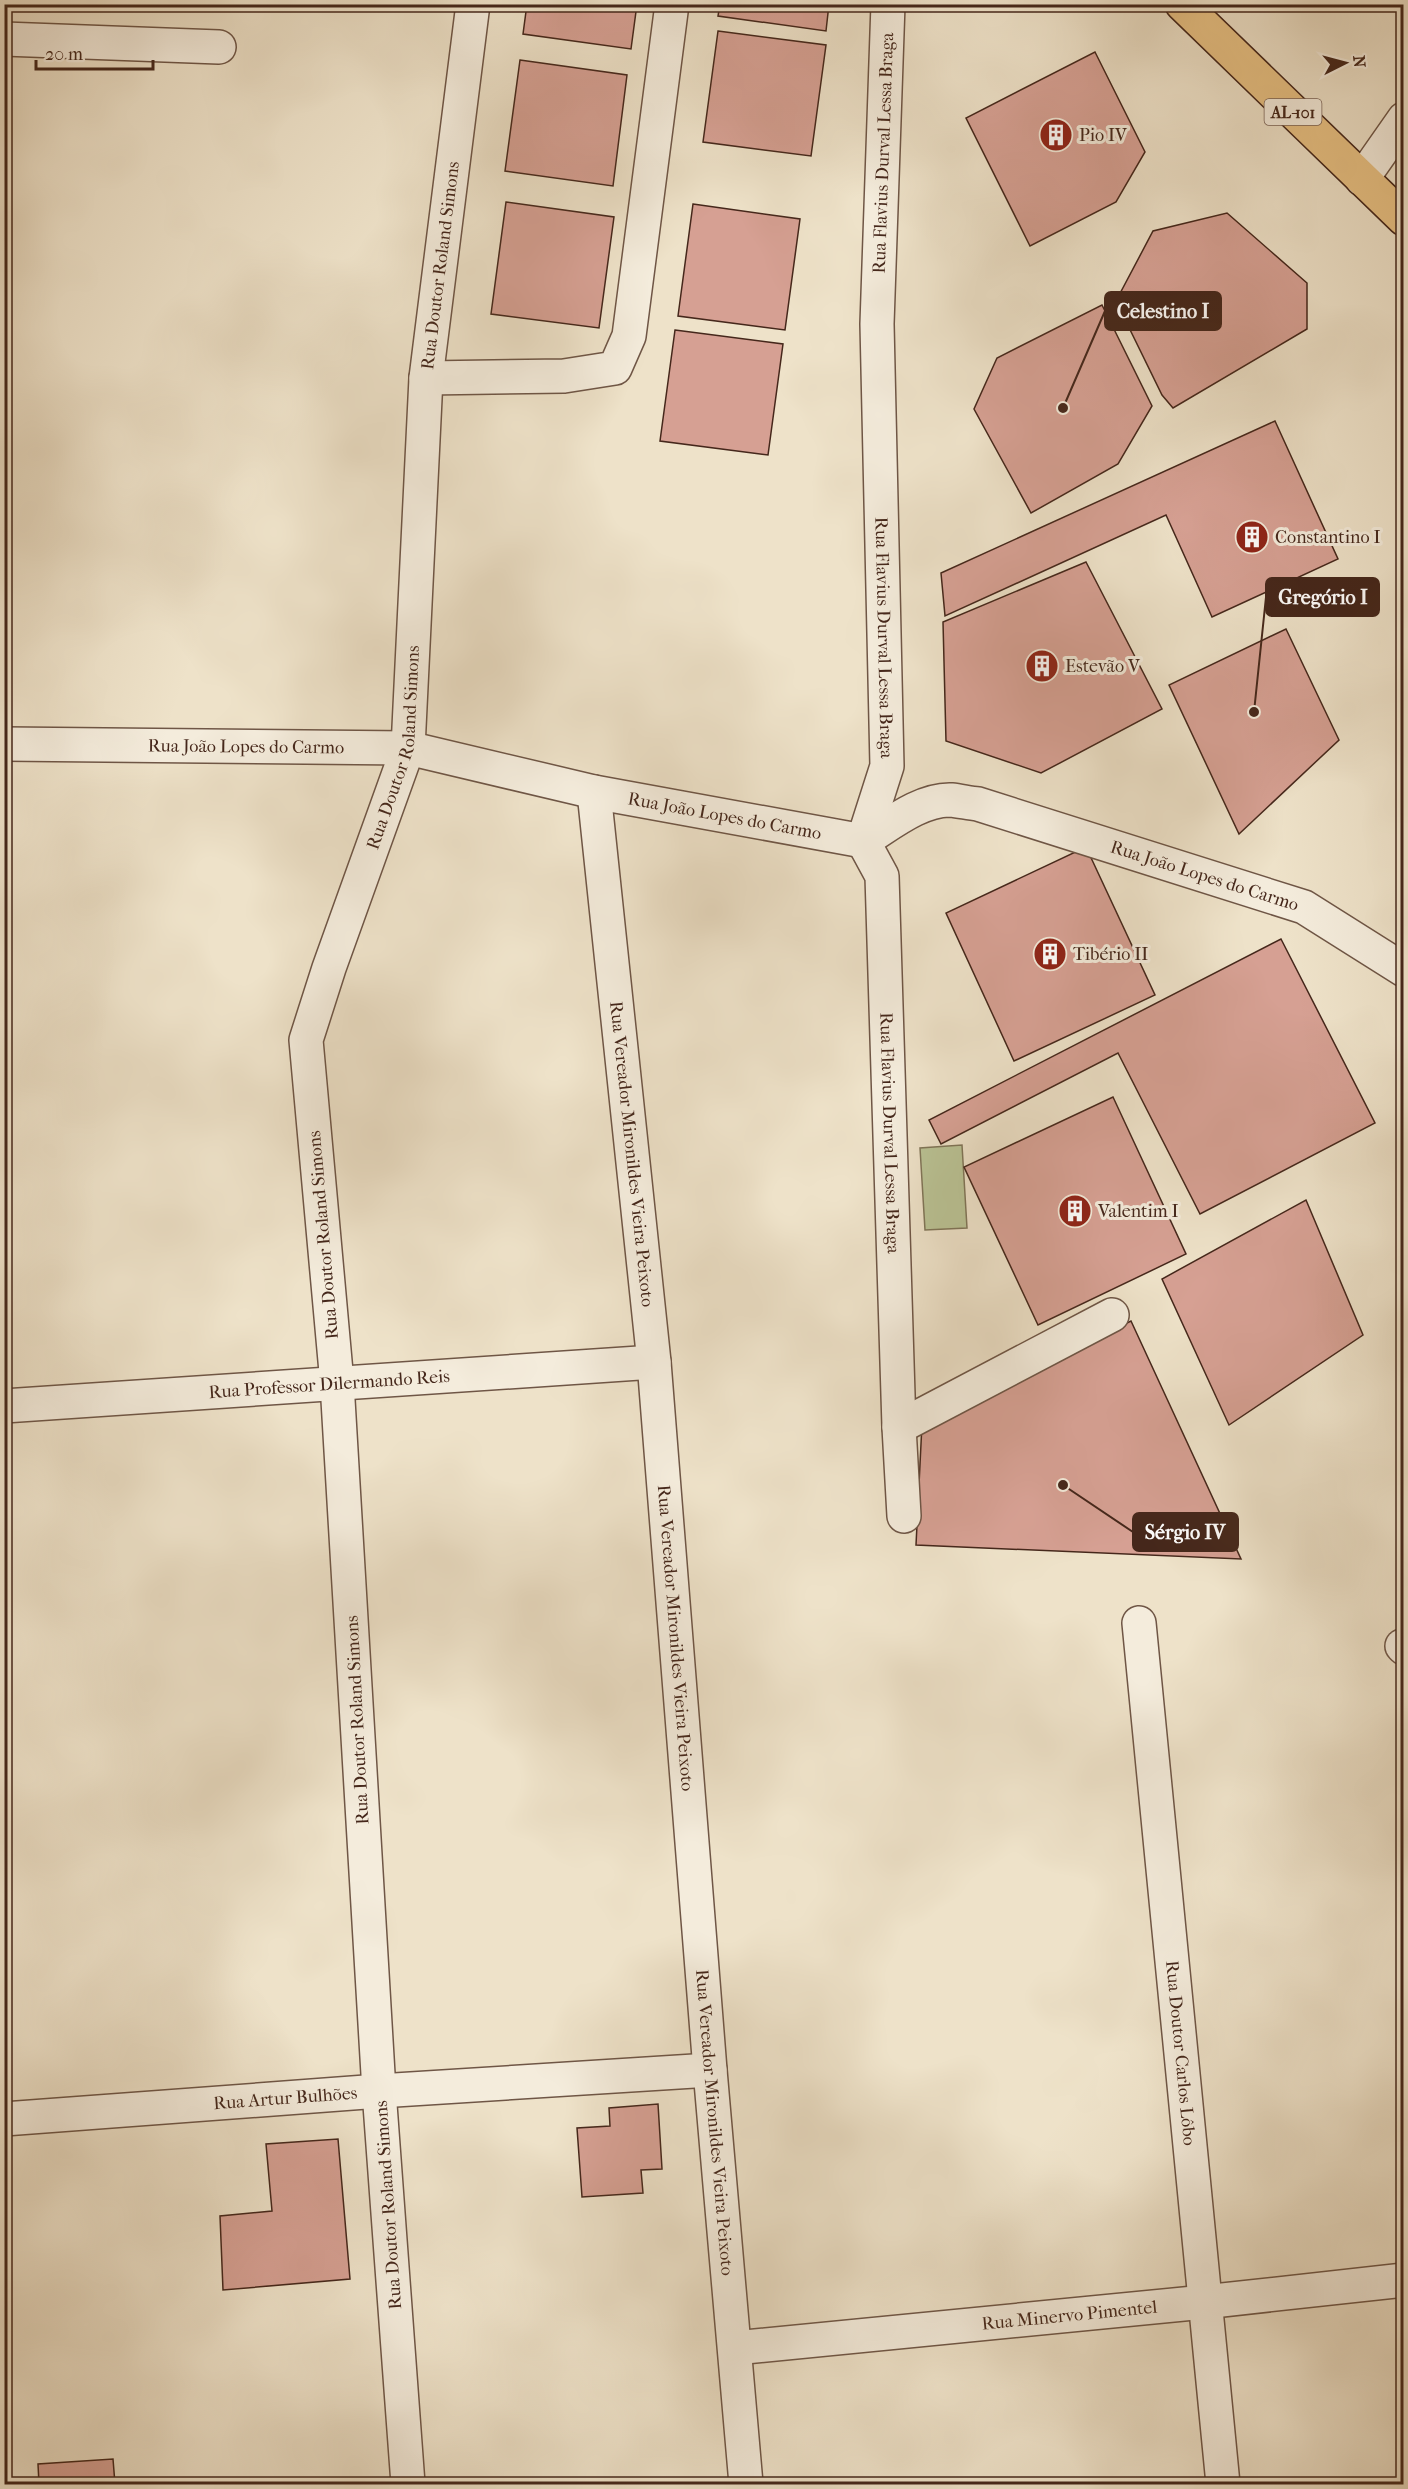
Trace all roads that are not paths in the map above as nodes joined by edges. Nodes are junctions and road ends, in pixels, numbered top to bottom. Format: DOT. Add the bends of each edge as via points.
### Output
graph roads {
  1 [pos="473,4"];
  2 [pos="672,4"];
  3 [pos="888,4"];
  4 [pos="1182,4"];
  5 [pos="4,39"];
  6 [pos="219,47"];
  7 [pos="1404,119"];
  8 [pos="1362,179"];
  9 [pos="1404,219"];
  10 [pos="426,378"];
  11 [pos="4,744"];
  12 [pos="408,748"];
  13 [pos="594,792"];
  14 [pos="863,841"];
  15 [pos="1404,970"];
  16 [pos="1112,1315"];
  17 [pos="654,1362"];
  18 [pos="337,1383"];
  19 [pos="4,1406"];
  20 [pos="899,1427"];
  21 [pos="904,1516"];
  22 [pos="1139,1623"];
  23 [pos="710,2070"];
  24 [pos="380,2091"];
  25 [pos="4,2119"];
  26 [pos="1404,2280"];
  27 [pos="1204,2302"];
  28 [pos="735,2348"];
  29 [pos="408,2484"];
  30 [pos="746,2484"];
  31 [pos="1223,2484"];
  1 -- 10 [label="street, Rua Doutor Roland Simons"];
  2 -- 10 [label="street" via="629,336 615,368 564,376"];
  3 -- 14 [label="street, Rua Flavius Durval Lessa Braga" via="877,324 887,766"];
  4 -- 8 [label="main road, AL-101"];
  5 -- 6 [label="street"];
  7 -- 8 [label="street"];
  8 -- 9 [label="main road, AL-101"];
  10 -- 12 [label="street, Rua Doutor Roland Simons"];
  11 -- 12 [label="street, Rua João Lopes do Carmo"];
  12 -- 13 [label="street, Rua João Lopes do Carmo"];
  12 -- 18 [label="street, Rua Doutor Roland Simons" via="306,1040"];
  13 -- 14 [label="street, Rua João Lopes do Carmo"];
  13 -- 17 [label="street, Rua Vereador Mironildes Vieira Peixoto"];
  14 -- 15 [label="street, Rua João Lopes do Carmo" via="929,804 949,800 978,804 1304,906"];
  14 -- 20 [label="street, Rua Flavius Durval Lessa Braga" via="882,876"];
  16 -- 20 [label="street"];
  17 -- 18 [label="street, Rua Professor Dilermando Reis"];
  17 -- 23 [label="street, Rua Vereador Mironildes Vieira Peixoto"];
  18 -- 19 [label="street, Rua Professor Dilermando Reis"];
  18 -- 24 [label="street, Rua Doutor Roland Simons"];
  20 -- 21 [label="street, Rua Flavius Durval Lessa Braga"];
  22 -- 27 [label="street, Rua Doutor Carlos Lôbo"];
  23 -- 24 [label="street, Rua Artur Bulhões"];
  23 -- 28 [label="street, Rua Vereador Mironildes Vieira Peixoto"];
  24 -- 25 [label="street, Rua Artur Bulhões"];
  24 -- 29 [label="street, Rua Doutor Roland Simons"];
  26 -- 27 [label="street, Rua Minervo Pimentel"];
  27 -- 28 [label="street, Rua Minervo Pimentel"];
  27 -- 31 [label="street, Rua Doutor Carlos Lôbo"];
  28 -- 30 [label="street, Rua Vereador Mironildes Vieira Peixoto"];
}
